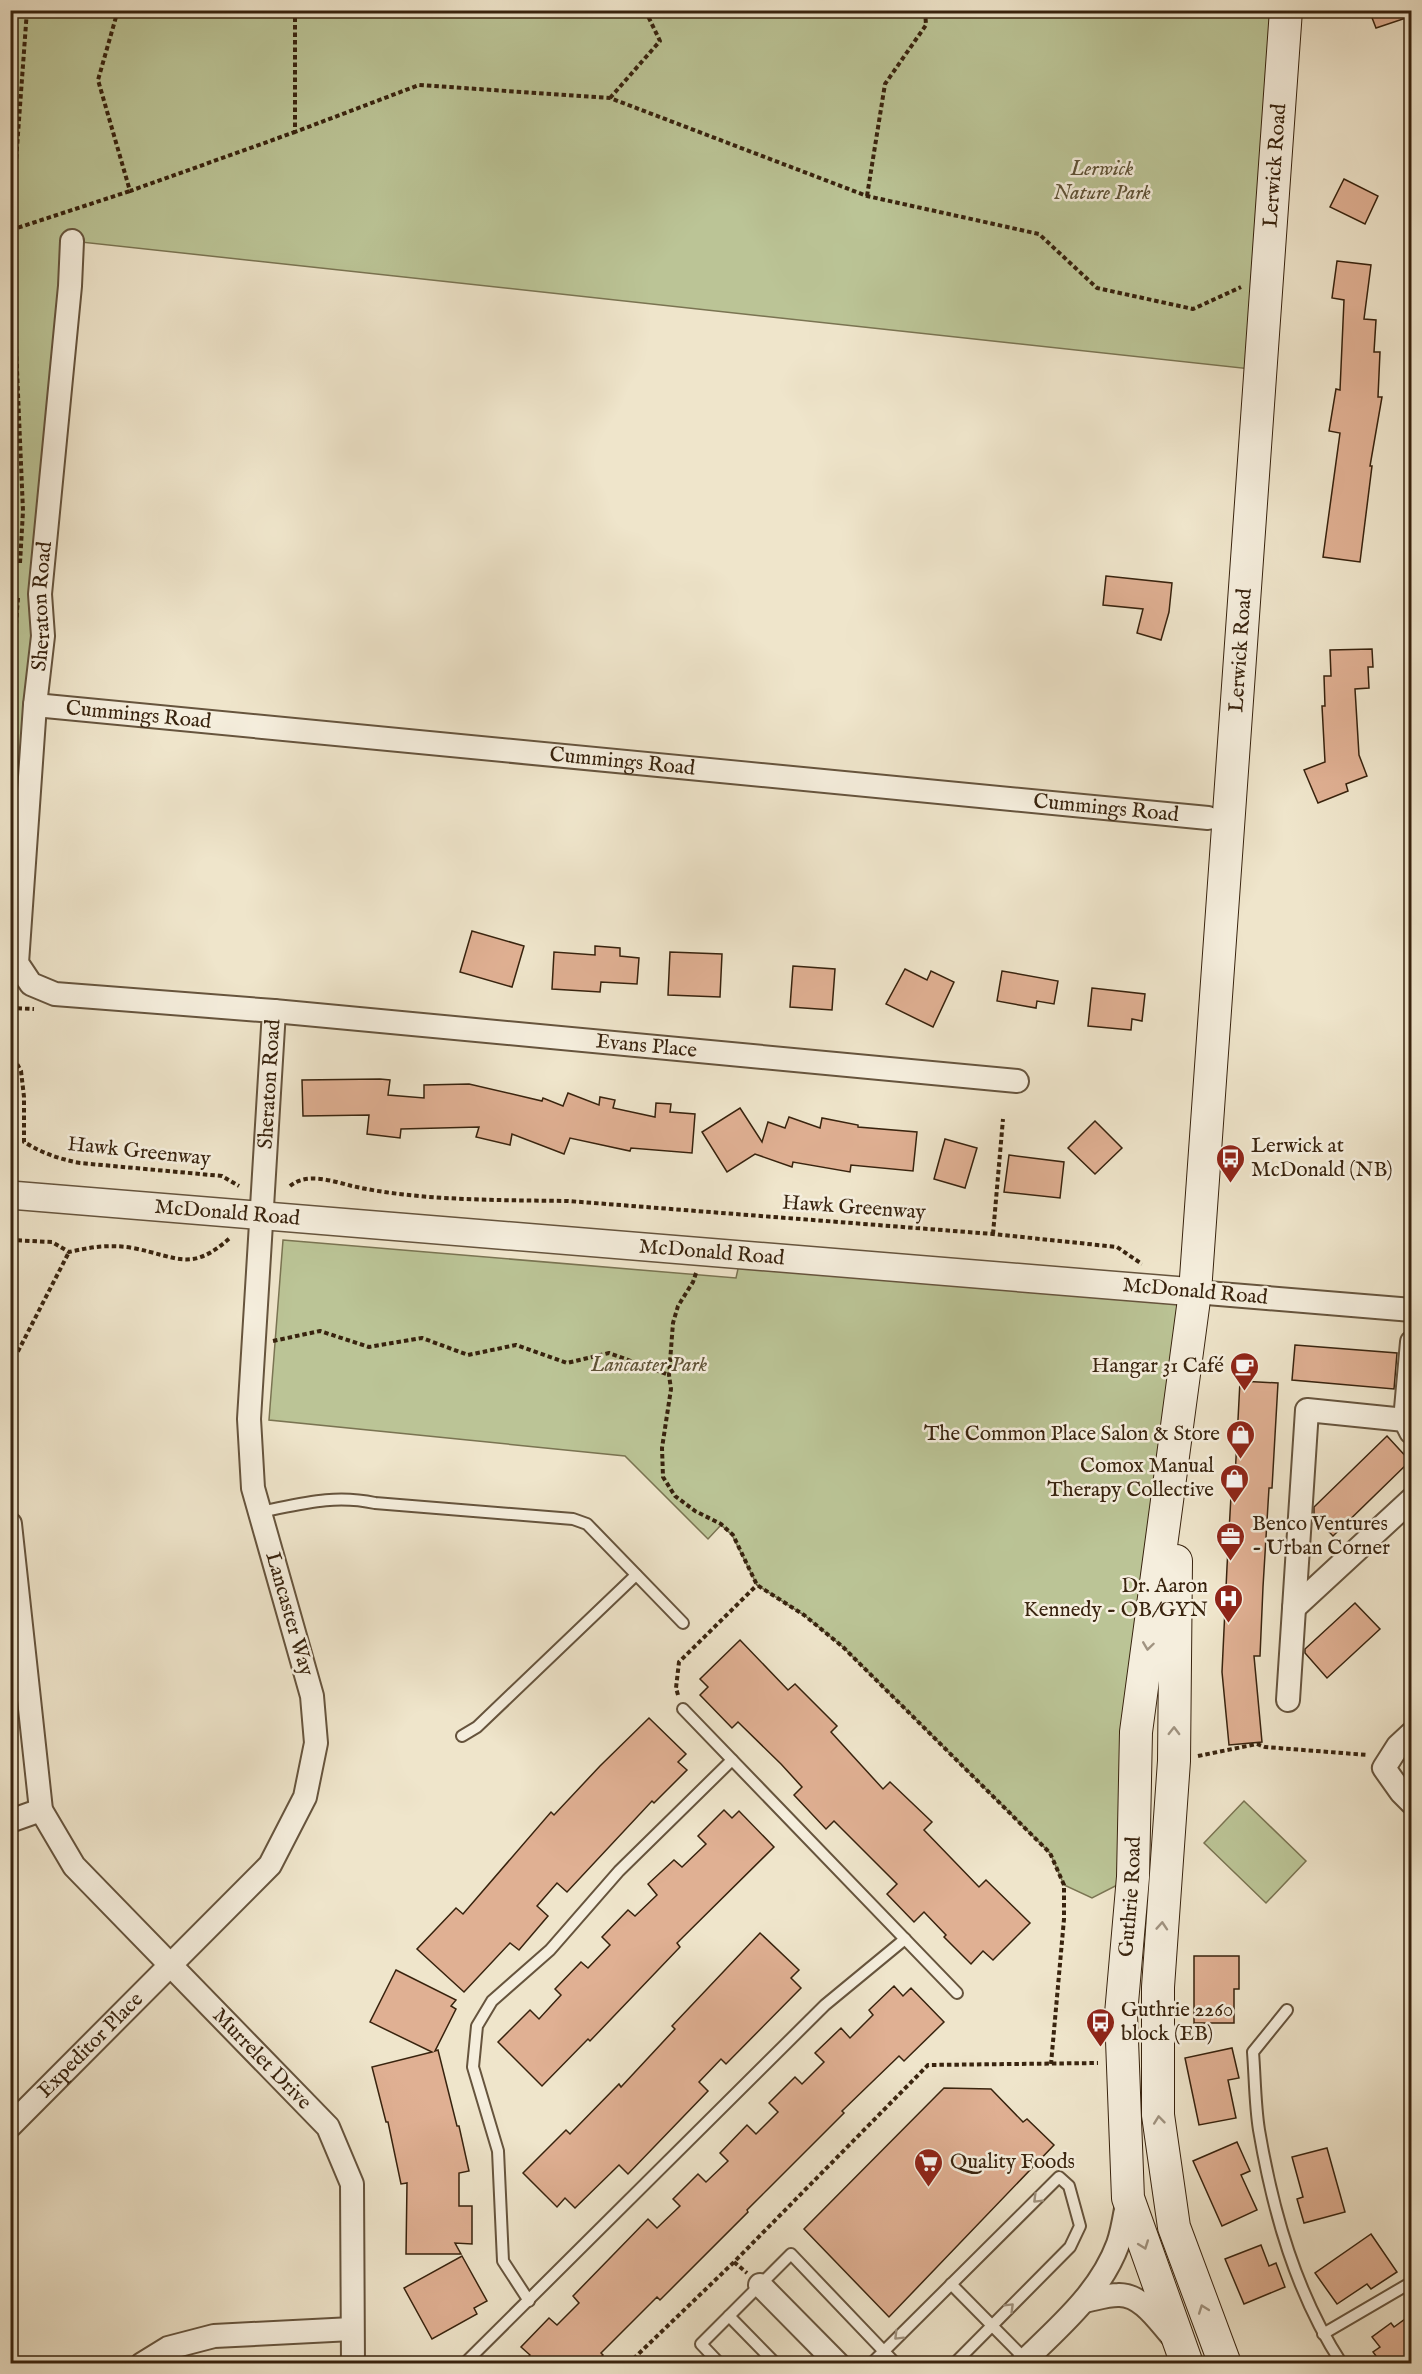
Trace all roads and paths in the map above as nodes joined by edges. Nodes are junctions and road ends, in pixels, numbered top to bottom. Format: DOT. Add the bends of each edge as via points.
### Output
graph roads {
  1 [pos="27,10"];
  2 [pos="118,10"];
  3 [pos="295,10"];
  4 [pos="645,10"];
  5 [pos="925,10"];
  6 [pos="1286,10"];
  7 [pos="610,98"];
  8 [pos="295,132"];
  9 [pos="130,191"];
  10 [pos="867,196"];
  11 [pos="12,201"];
  12 [pos="11,230"];
  13 [pos="72,241"];
  14 [pos="1266,275"];
  15 [pos="20,569"];
  16 [pos="18,592"];
  17 [pos="35,705"];
  18 [pos="10,707"];
  19 [pos="1208,818"];
  20 [pos="10,1008"];
  21 [pos="34,1009"];
  22 [pos="274,1011"];
  23 [pos="10,1051"];
  24 [pos="1017,1081"];
  25 [pos="1003,1119"];
  26 [pos="239,1186"];
  27 [pos="290,1186"];
  28 [pos="10,1195"];
  29 [pos="262,1215"];
  30 [pos="993,1234"];
  31 [pos="231,1236"];
  32 [pos="10,1240"];
  33 [pos="69,1252"];
  34 [pos="703,1252"];
  35 [pos="1144,1266"];
  36 [pos="1195,1292"];
  37 [pos="1412,1310"];
  38 [pos="266,1341"];
  39 [pos="1412,1342"];
  40 [pos="11,1365"];
  41 [pos="669,1375"];
  42 [pos="1178,1422"];
  43 [pos="1408,1427"];
  44 [pos="1412,1499"];
  45 [pos="260,1512"];
  46 [pos="10,1524"];
  47 [pos="636,1575"];
  48 [pos="757,1585"];
  49 [pos="1294,1608"];
  50 [pos="683,1623"];
  51 [pos="1288,1700"];
  52 [pos="683,1709"];
  53 [pos="1412,1733"];
  54 [pos="462,1736"];
  55 [pos="732,1760"];
  56 [pos="1174,1761"];
  57 [pos="1384,1768"];
  58 [pos="1412,1803"];
  59 [pos="41,1810"];
  60 [pos="10,1821"];
  61 [pos="904,1939"];
  62 [pos="171,1966"];
  63 [pos="957,1993"];
  64 [pos="1287,2010"];
  65 [pos="1123,2063"];
  66 [pos="1051,2064"];
  67 [pos="10,2126"];
  68 [pos="1128,2198"];
  69 [pos="1412,2282"];
  70 [pos="951,2283"];
  71 [pos="759,2285"];
  72 [pos="529,2301"];
  73 [pos="1084,2301"];
  74 [pos="729,2316"];
  75 [pos="992,2325"];
  76 [pos="352,2330"];
  77 [pos="1323,2334"];
  78 [pos="884,2351"];
  79 [pos="1183,2354"];
  80 [pos="1025,2362"];
  81 [pos="142,2364"];
  82 [pos="353,2364"];
  83 [pos="465,2364"];
  84 [pos="628,2364"];
  85 [pos="720,2364"];
  86 [pos="776,2364"];
  87 [pos="838,2364"];
  88 [pos="872,2364"];
  89 [pos="896,2364"];
  90 [pos="954,2364"];
  91 [pos="1225,2364"];
  92 [pos="1342,2364"];
  1 -- 11 [label="path"];
  2 -- 9 [label="path" via="98,80"];
  3 -- 8 [label="path"];
  4 -- 7 [label="path" via="660,40"];
  5 -- 10 [label="path" via="926,25 885,84"];
  6 -- 14 [label="main road, Lerwick Road"];
  7 -- 8 [label="path" via="419,86"];
  7 -- 10 [label="path"];
  8 -- 9 [label="path"];
  9 -- 12 [label="path"];
  10 -- 14 [label="path" via="1039,234 1097,288 1193,309"];
  11 -- 12 [label="path"];
  12 -- 15 [label="path" via="23,511"];
  13 -- 17 [label="street, Sheraton Road" via="40,594 43,636"];
  14 -- 36 [label="main road, Lerwick Road"];
  16 -- 18 [label="path"];
  17 -- 19 [label="street, Cummings Road"];
  17 -- 22 [label="street, Sheraton Road" via="17,963 31,984 55,994"];
  20 -- 21 [label="path"];
  22 -- 24 [label="street, Evans Place"];
  22 -- 29 [label="street, Sheraton Road"];
  23 -- 26 [label="path, Hawk Greenway" via="21,1071 24,1142 39,1151 80,1163 222,1176"];
  25 -- 30 [label="path"];
  27 -- 30 [label="path, Hawk Greenway" via="309,1178 379,1192 568,1201"];
  28 -- 29 [label="street, McDonald Road"];
  29 -- 34 [label="street, McDonald Road"];
  29 -- 45 [label="street, Lancaster Way" via="249,1419 253,1488"];
  30 -- 35 [label="path, Hawk Greenway" via="1117,1247"];
  31 -- 33 [label="path" via="215,1251 199,1259 182,1261 132,1248 99,1245"];
  32 -- 33 [label="path" via="52,1242"];
  33 -- 40 [label="path"];
  34 -- 36 [label="street, McDonald Road"];
  34 -- 41 [label="path" via="693,1282 678,1306"];
  36 -- 37 [label="street, McDonald Road"];
  36 -- 42 [label="main road, Guthrie Road"];
  38 -- 41 [label="path" via="320,1330 369,1347 422,1338 468,1355 516,1345 567,1363 609,1353"];
  39 -- 43 [label="street"];
  41 -- 48 [label="path" via="663,1477 675,1496 722,1524 732,1535"];
  56 -- 42 [label="main road, Guthrie Road, one-way"];
  42 -- 65 [label="main road, Guthrie Road, one-way" via="1136,1732 1133,1877 1121,2014"];
  43 -- 49 [label="street" via="1307,1410"];
  44 -- 49 [label="street"];
  45 -- 47 [label="lane" via="328,1498 352,1498 573,1519 587,1524"];
  45 -- 62 [label="street, Lancaster Way" via="312,1696 316,1743 304,1797 270,1865"];
  46 -- 59 [label="street"];
  47 -- 50 [label="lane"];
  47 -- 54 [label="lane" via="477,1727"];
  48 -- 52 [label="path" via="679,1662 676,1688"];
  48 -- 66 [label="path" via="843,1647 1050,1853 1064,1885"];
  49 -- 51 [label="street"];
  52 -- 55 [label="lane"];
  53 -- 57 [label="street"];
  55 -- 61 [label="lane"];
  55 -- 72 [label="lane" via="619,1871 550,1950 492,2001 477,2026 473,2067 498,2151 502,2260"];
  56 -- 57 [label="path" via="1257,1744 1369,1755"];
  91 -- 56 [label="main road, Guthrie Road, one-way" via="1174,2228 1158,2115 1158,1987"];
  57 -- 58 [label="street"];
  59 -- 60 [label="street"];
  59 -- 62 [label="street, Murrelet Drive" via="74,1866"];
  61 -- 63 [label="lane"];
  61 -- 72 [label="lane" via="825,2005"];
  62 -- 67 [label="street, Expeditor Place"];
  62 -- 76 [label="street, Murrelet Drive" via="328,2127 352,2184"];
  64 -- 77 [label="lane" via="1253,2052 1259,2129 1284,2241"];
  65 -- 66 [label="path"];
  65 -- 68 [label="main road, Guthrie Road"];
  66 -- 84 [label="path" via="928,2065"];
  68 -- 73 [label="street" via="1118,2243 1104,2274"];
  68 -- 79 [label="main road, Guthrie Road, one-way"];
  69 -- 77 [label="lane"];
  70 -- 75 [label="lane"];
  75 -- 70 [label="lane, one-way" via="1070,2247 1080,2226 1070,2186 1059,2177"];
  70 -- 78 [label="lane, one-way"];
  71 -- 74 [label="lane"];
  71 -- 78 [label="lane" via="791,2254"];
  71 -- 87 [label="street"];
  72 -- 83 [label="lane"];
  73 -- 79 [label="street" via="1120,2294 1132,2298 1147,2307"];
  73 -- 80 [label="street"];
  74 -- 85 [label="lane" via="701,2344"];
  74 -- 86 [label="lane"];
  75 -- 80 [label="lane"];
  75 -- 90 [label="lane"];
  76 -- 81 [label="street" via="214,2336 168,2349"];
  76 -- 82 [label="street, Murrelet Drive"];
  77 -- 92 [label="lane"];
  78 -- 88 [label="lane"];
  78 -- 89 [label="lane"];
}
